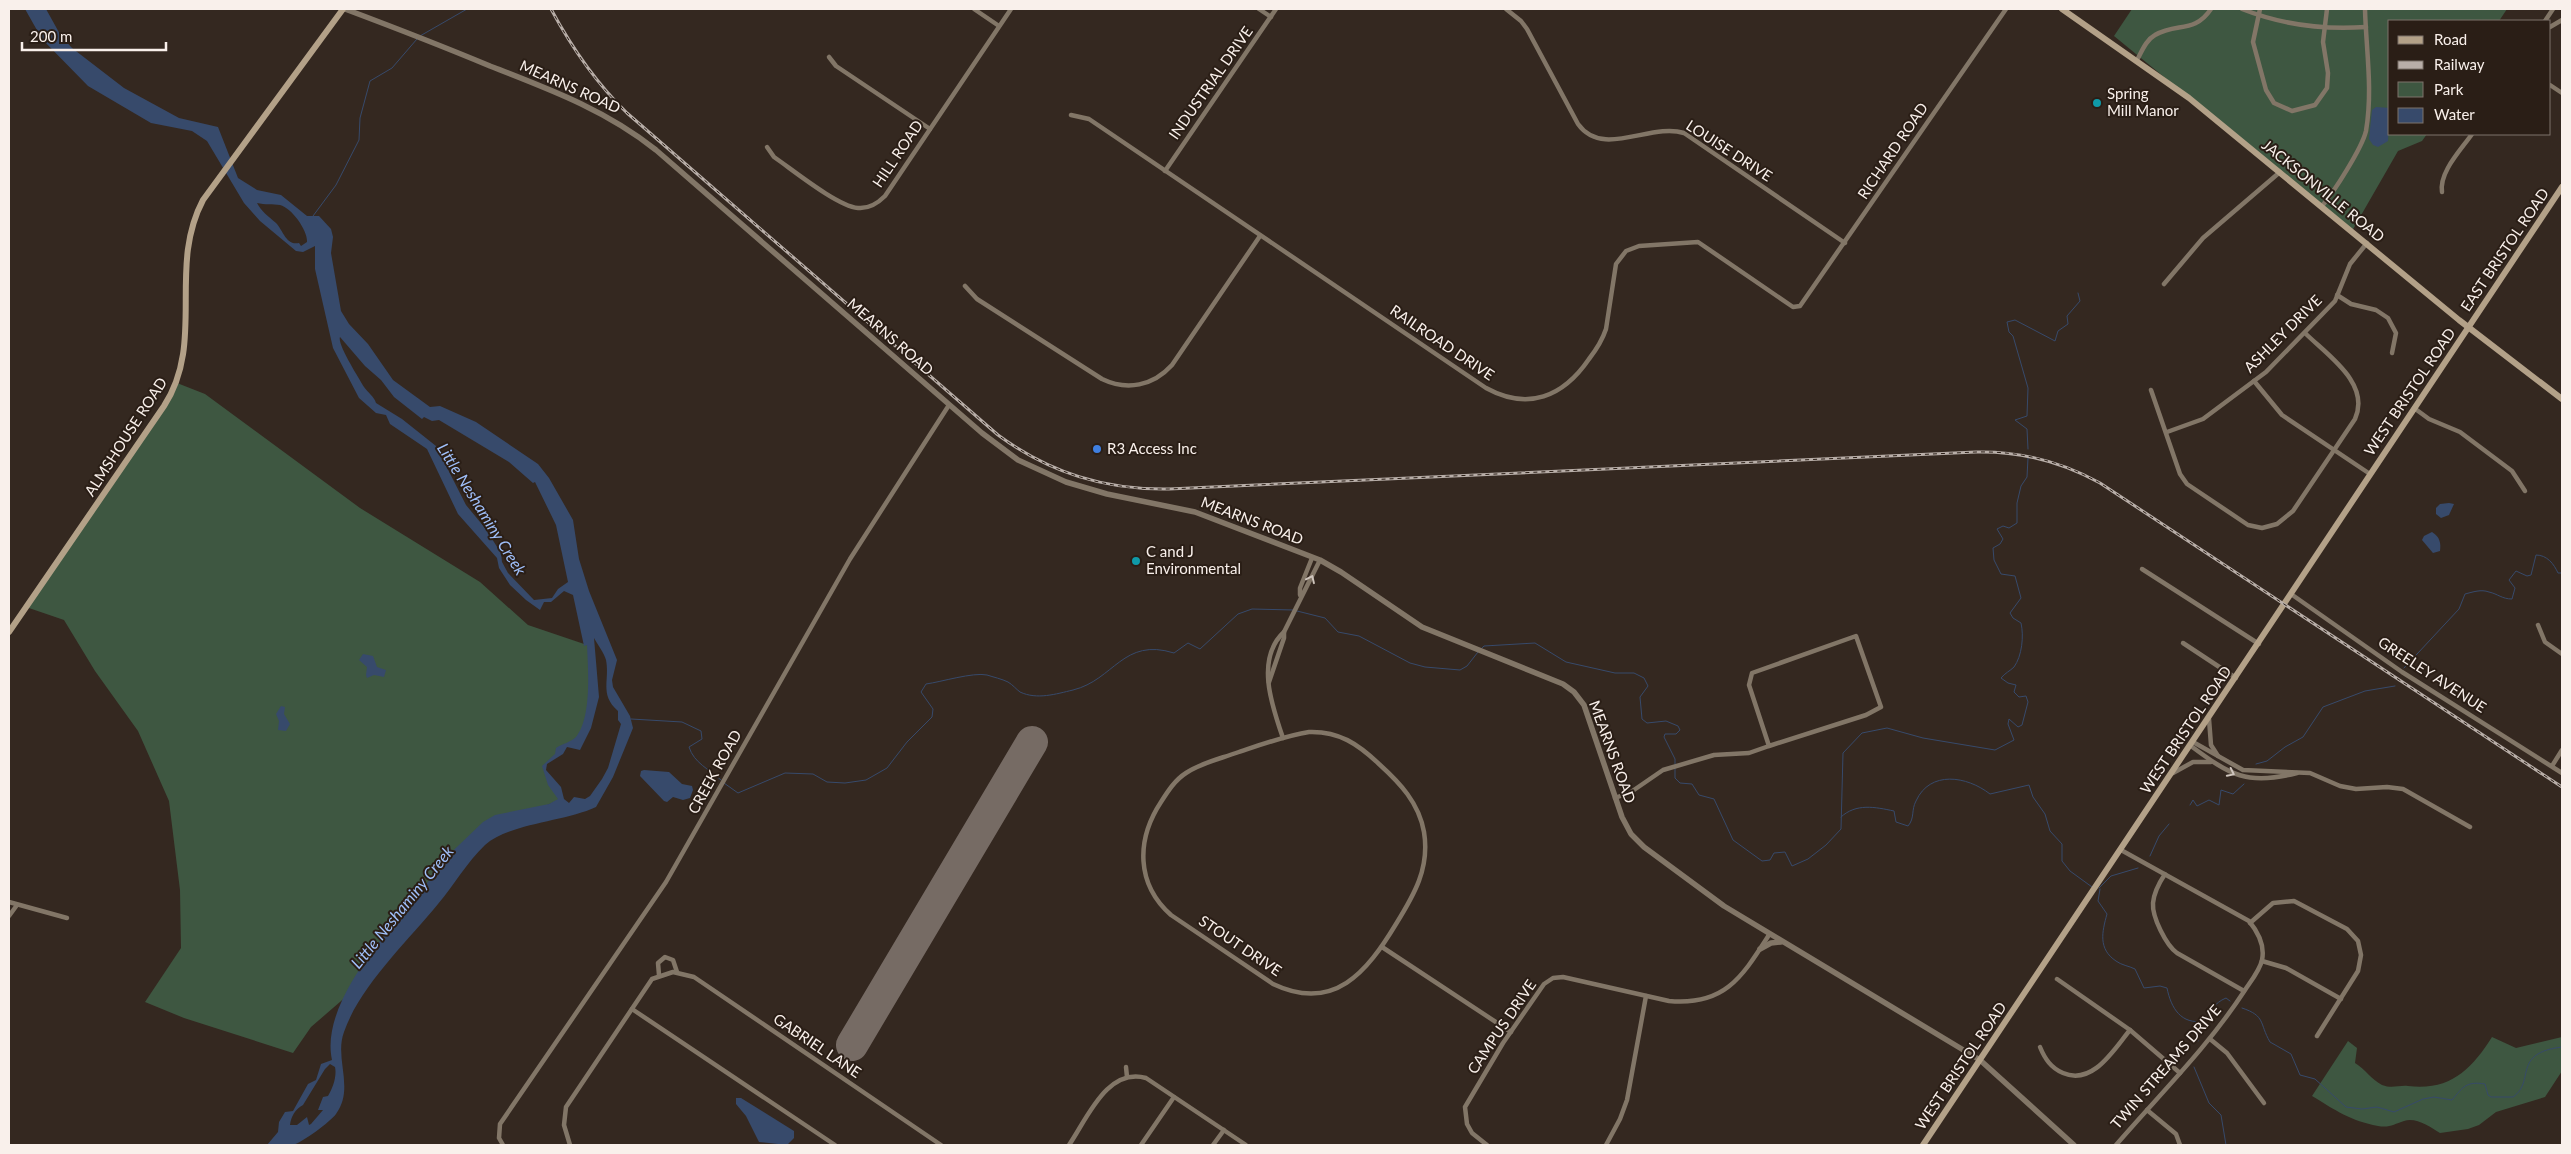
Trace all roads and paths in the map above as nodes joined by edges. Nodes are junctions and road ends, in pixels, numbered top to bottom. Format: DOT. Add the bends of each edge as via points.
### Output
graph roads {
  1 [pos="344,9"];
  2 [pos="974,9"];
  3 [pos="1011,9"];
  4 [pos="1259,9"];
  5 [pos="1276,9"];
  6 [pos="1506,9"];
  7 [pos="2006,9"];
  8 [pos="2062,9"];
  9 [pos="2211,9"];
  10 [pos="2242,9"];
  11 [pos="2260,9"];
  12 [pos="2327,9"];
  13 [pos="2365,9"];
  14 [pos="2553,9"];
  15 [pos="2259,15"];
  16 [pos="1271,17"];
  17 [pos="2546,20"];
  18 [pos="2562,20"];
  19 [pos="1000,26"];
  20 [pos="2551,26"];
  21 [pos="2325,27"];
  22 [pos="2366,27"];
  23 [pos="829,57"];
  24 [pos="2137,60"];
  25 [pos="2551,86"];
  26 [pos="2562,93"];
  27 [pos="1071,115"];
  28 [pos="930,129"];
  29 [pos="2471,135"];
  30 [pos="767,147"];
  31 [pos="1165,171"];
  32 [pos="2280,172"];
  33 [pos="2562,187"];
  34 [pos="2442,192"];
  35 [pos="2322,206"];
  36 [pos="1260,236"];
  37 [pos="1845,243"];
  38 [pos="2367,243"];
  39 [pos="2164,284"];
  40 [pos="965,286"];
  41 [pos="2337,295"];
  42 [pos="1800,306"];
  43 [pos="2469,327"];
  44 [pos="2305,333"];
  45 [pos="2392,353"];
  46 [pos="2254,381"];
  47 [pos="2151,390"];
  48 [pos="2562,400"];
  49 [pos="949,405"];
  50 [pos="2414,408"];
  51 [pos="2167,432"];
  52 [pos="2334,450"];
  53 [pos="2370,474"];
  54 [pos="2525,491"];
  55 [pos="1312,558"];
  56 [pos="1320,560"];
  57 [pos="2142,569"];
  58 [pos="2291,594"];
  59 [pos="1300,595"];
  60 [pos="2538,625"];
  61 [pos="9,632"];
  62 [pos="2183,643"];
  63 [pos="2259,644"];
  64 [pos="2562,654"];
  65 [pos="2236,678"];
  66 [pos="2209,719"];
  67 [pos="1283,738"];
  68 [pos="2192,744"];
  69 [pos="1769,746"];
  70 [pos="2562,750"];
  71 [pos="2221,759"];
  72 [pos="2215,764"];
  73 [pos="2552,766"];
  74 [pos="2298,772"];
  75 [pos="2173,773"];
  76 [pos="2562,773"];
  77 [pos="1615,798"];
  78 [pos="2470,827"];
  79 [pos="2121,850"];
  80 [pos="2165,874"];
  81 [pos="9,902"];
  82 [pos="18,905"];
  83 [pos="9,916"];
  84 [pos="67,918"];
  85 [pos="2250,923"];
  86 [pos="1769,935"];
  87 [pos="1781,942"];
  88 [pos="1382,947"];
  89 [pos="1760,949"];
  90 [pos="2262,961"];
  91 [pos="677,972"];
  92 [pos="658,975"];
  93 [pos="2057,979"];
  94 [pos="2244,991"];
  95 [pos="1646,996"];
  96 [pos="2341,999"];
  97 [pos="632,1009"];
  98 [pos="2130,1030"];
  99 [pos="1511,1032"];
  100 [pos="2316,1036"];
  101 [pos="2210,1039"];
  102 [pos="2040,1047"];
  103 [pos="1980,1060"];
  104 [pos="1126,1067"];
  105 [pos="2180,1073"];
  106 [pos="1127,1077"];
  107 [pos="1174,1097"];
  108 [pos="2264,1103"];
  109 [pos="2147,1110"];
  110 [pos="1224,1130"];
  111 [pos="503,1145"];
  112 [pos="570,1145"];
  113 [pos="835,1145"];
  114 [pos="941,1145"];
  115 [pos="1068,1145"];
  116 [pos="1142,1145"];
  117 [pos="1213,1145"];
  118 [pos="1246,1145"];
  119 [pos="1487,1145"];
  120 [pos="1606,1145"];
  121 [pos="1923,1145"];
  122 [pos="2074,1145"];
  123 [pos="2116,1145"];
  124 [pos="2180,1145"];
  1 -- 49 [label="street, MEARNS ROAD" via="566,96 599,111 632,132"];
  1 -- 61 [label="main road, ALMSHOUSE ROAD" via="204,200 190,229 184,358 177,383"];
  2 -- 19 [label="street"];
  3 -- 19 [label="street, HILL ROAD"];
  4 -- 16 [label="street"];
  5 -- 16 [label="street, INDUSTRIAL DRIVE"];
  6 -- 37 [label="street, LOUISE DRIVE" via="1524,24 1578,124 1590,135 1610,140 1669,131 1684,133"];
  7 -- 37 [label="street, RICHARD ROAD"];
  8 -- 24 [label="main road, JACKSONVILLE ROAD"];
  9 -- 24 [label="street" via="2191,26 2156,35 2148,41"];
  10 -- 15 [label="street"];
  11 -- 15 [label="street"];
  12 -- 21 [label="street"];
  13 -- 22 [label="street"];
  14 -- 17 [label="street"];
  15 -- 21 [label="street"];
  15 -- 21 [label="street" via="2253,42 2266,90 2274,103 2292,111 2315,105 2327,88 2328,73 2323,50"];
  16 -- 31 [label="street, INDUSTRIAL DRIVE"];
  18 -- 20 [label="street"];
  19 -- 28 [label="street, HILL ROAD"];
  21 -- 22 [label="street"];
  22 -- 35 [label="street" via="2370,74 2366,132"];
  23 -- 28 [label="street" via="836,66"];
  24 -- 32 [label="main road, JACKSONVILLE ROAD"];
  25 -- 26 [label="street"];
  27 -- 31 [label="street, RAILROAD DRIVE" via="1088,119"];
  28 -- 30 [label="street, HILL ROAD" via="886,196 861,208 838,201 774,157"];
  29 -- 34 [label="street" via="2446,171"];
  31 -- 36 [label="street, RAILROAD DRIVE"];
  32 -- 35 [label="main road, JACKSONVILLE ROAD"];
  32 -- 39 [label="street" via="2209,232"];
  33 -- 43 [label="main road, EAST BRISTOL ROAD"];
  35 -- 38 [label="main road, JACKSONVILLE ROAD"];
  36 -- 40 [label="street" via="1172,365 1159,378 1139,385 1123,386 1102,379 977,299"];
  36 -- 42 [label="street, RAILROAD DRIVE" via="1486,388 1514,398 1548,395 1579,374 1604,334 1616,264 1626,251 1639,246 1698,242 1792,307"];
  37 -- 42 [label="street, RICHARD ROAD"];
  38 -- 41 [label="street, ASHLEY DRIVE" via="2350,264"];
  38 -- 43 [label="main road, JACKSONVILLE ROAD"];
  41 -- 44 [label="street, ASHLEY DRIVE"];
  41 -- 45 [label="street" via="2388,318 2396,333"];
  43 -- 48 [label="main road, JACKSONVILLE ROAD"];
  43 -- 50 [label="main road, WEST BRISTOL ROAD"];
  44 -- 46 [label="street, ASHLEY DRIVE"];
  44 -- 52 [label="street" via="2352,380 2358,394 2356,415"];
  46 -- 51 [label="street, ASHLEY DRIVE" via="2203,419"];
  46 -- 52 [label="street" via="2282,415"];
  47 -- 51 [label="street"];
  49 -- 55 [label="street, MEARNS ROAD" via="1011,456 1052,478 1087,490 1195,512"];
  49 -- 111 [label="street, CREEK ROAD" via="850,559 666,882 500,1124 499,1138"];
  50 -- 53 [label="main road, WEST BRISTOL ROAD"];
  50 -- 54 [label="street" via="2429,419 2460,432 2512,470"];
  51 -- 52 [label="street" via="2180,474 2190,487 2248,525 2262,528 2290,516"];
  52 -- 53 [label="street"];
  53 -- 58 [label="main road, WEST BRISTOL ROAD"];
  55 -- 56 [label="street, MEARNS ROAD"];
  55 -- 59 [label="street"];
  59 -- 56 [label="street, one-way"];
  56 -- 77 [label="street, MEARNS ROAD" via="1422,627 1554,679 1578,697 1590,720"];
  57 -- 63 [label="street"];
  58 -- 63 [label="main road, WEST BRISTOL ROAD"];
  58 -- 73 [label="street, GREELEY AVENUE" via="2406,675"];
  59 -- 67 [label="street" via="1271,655 1267,673 1274,713"];
  60 -- 64 [label="street" via="2546,642"];
  62 -- 65 [label="street"];
  63 -- 65 [label="main road, WEST BRISTOL ROAD"];
  65 -- 66 [label="main road, WEST BRISTOL ROAD"];
  66 -- 68 [label="main road, WEST BRISTOL ROAD"];
  66 -- 71 [label="street" via="2211,745"];
  67 -- 88 [label="street, STOUT DRIVE" via="1317,731 1349,740 1399,783 1415,806 1424,836 1422,876 1415,894"];
  67 -- 88 [label="street, STOUT DRIVE" via="1194,768 1171,786 1154,811 1144,836 1143,868 1150,889 1171,915 1271,983 1289,991 1316,993 1342,986 1365,970"];
  68 -- 71 [label="street"];
  68 -- 72 [label="street"];
  68 -- 75 [label="main road, WEST BRISTOL ROAD"];
  69 -- 69 [label="street" via="1866,715 1881,707 1856,636 1752,673 1749,685"];
  69 -- 77 [label="street" via="1749,753 1714,755 1662,770 1632,792"];
  70 -- 73 [label="street"];
  71 -- 74 [label="street" via="2247,770"];
  72 -- 74 [label="street, one-way" via="2244,778"];
  72 -- 75 [label="street" via="2193,762"];
  73 -- 76 [label="street, GREELEY AVENUE"];
  74 -- 78 [label="street" via="2317,775 2346,788 2403,789"];
  75 -- 79 [label="main road, WEST BRISTOL ROAD"];
  77 -- 86 [label="street, MEARNS ROAD" via="1626,826 1644,847"];
  79 -- 80 [label="street"];
  79 -- 103 [label="main road, WEST BRISTOL ROAD"];
  80 -- 85 [label="street"];
  80 -- 94 [label="street" via="2153,906 2168,946"];
  81 -- 82 [label="street"];
  82 -- 83 [label="street"];
  82 -- 84 [label="street"];
  85 -- 90 [label="street" via="2260,939"];
  85 -- 96 [label="street" via="2269,906 2287,900 2298,902 2347,929 2358,941 2361,960"];
  86 -- 87 [label="street, MEARNS ROAD"];
  86 -- 89 [label="street, CAMPUS DRIVE"];
  87 -- 89 [label="street"];
  87 -- 103 [label="street, MEARNS ROAD"];
  88 -- 99 [label="street"];
  89 -- 95 [label="street, CAMPUS DRIVE" via="1736,982 1721,994 1687,1003"];
  90 -- 94 [label="street, TWIN STREAMS DRIVE"];
  90 -- 96 [label="street" via="2286,968"];
  91 -- 92 [label="street"];
  91 -- 92 [label="street, GABRIEL LANE" via="673,960 666,957 658,963"];
  91 -- 114 [label="street, GABRIEL LANE" via="694,977"];
  92 -- 97 [label="street, GABRIEL LANE"];
  93 -- 98 [label="street"];
  94 -- 101 [label="street, TWIN STREAMS DRIVE"];
  95 -- 99 [label="street, CAMPUS DRIVE" via="1564,977 1553,978 1538,990"];
  95 -- 120 [label="street" via="1626,1100"];
  96 -- 100 [label="street"];
  97 -- 112 [label="street, GABRIEL LANE" via="566,1107 564,1125"];
  97 -- 113 [label="street"];
  98 -- 102 [label="street" via="2099,1066 2080,1076 2066,1074 2052,1066"];
  98 -- 105 [label="street"];
  99 -- 119 [label="street, CAMPUS DRIVE" via="1465,1107 1472,1133"];
  101 -- 105 [label="street, TWIN STREAMS DRIVE"];
  101 -- 108 [label="street" via="2227,1053"];
  103 -- 121 [label="main road, WEST BRISTOL ROAD"];
  103 -- 122 [label="street, MEARNS ROAD"];
  104 -- 106 [label="street"];
  105 -- 109 [label="street, TWIN STREAMS DRIVE"];
  106 -- 107 [label="street" via="1146,1078"];
  106 -- 115 [label="street" via="1108,1088"];
  107 -- 110 [label="street"];
  107 -- 116 [label="street"];
  109 -- 123 [label="street, TWIN STREAMS DRIVE"];
  109 -- 124 [label="street" via="2176,1134"];
  110 -- 117 [label="street"];
  110 -- 118 [label="street"];
}
